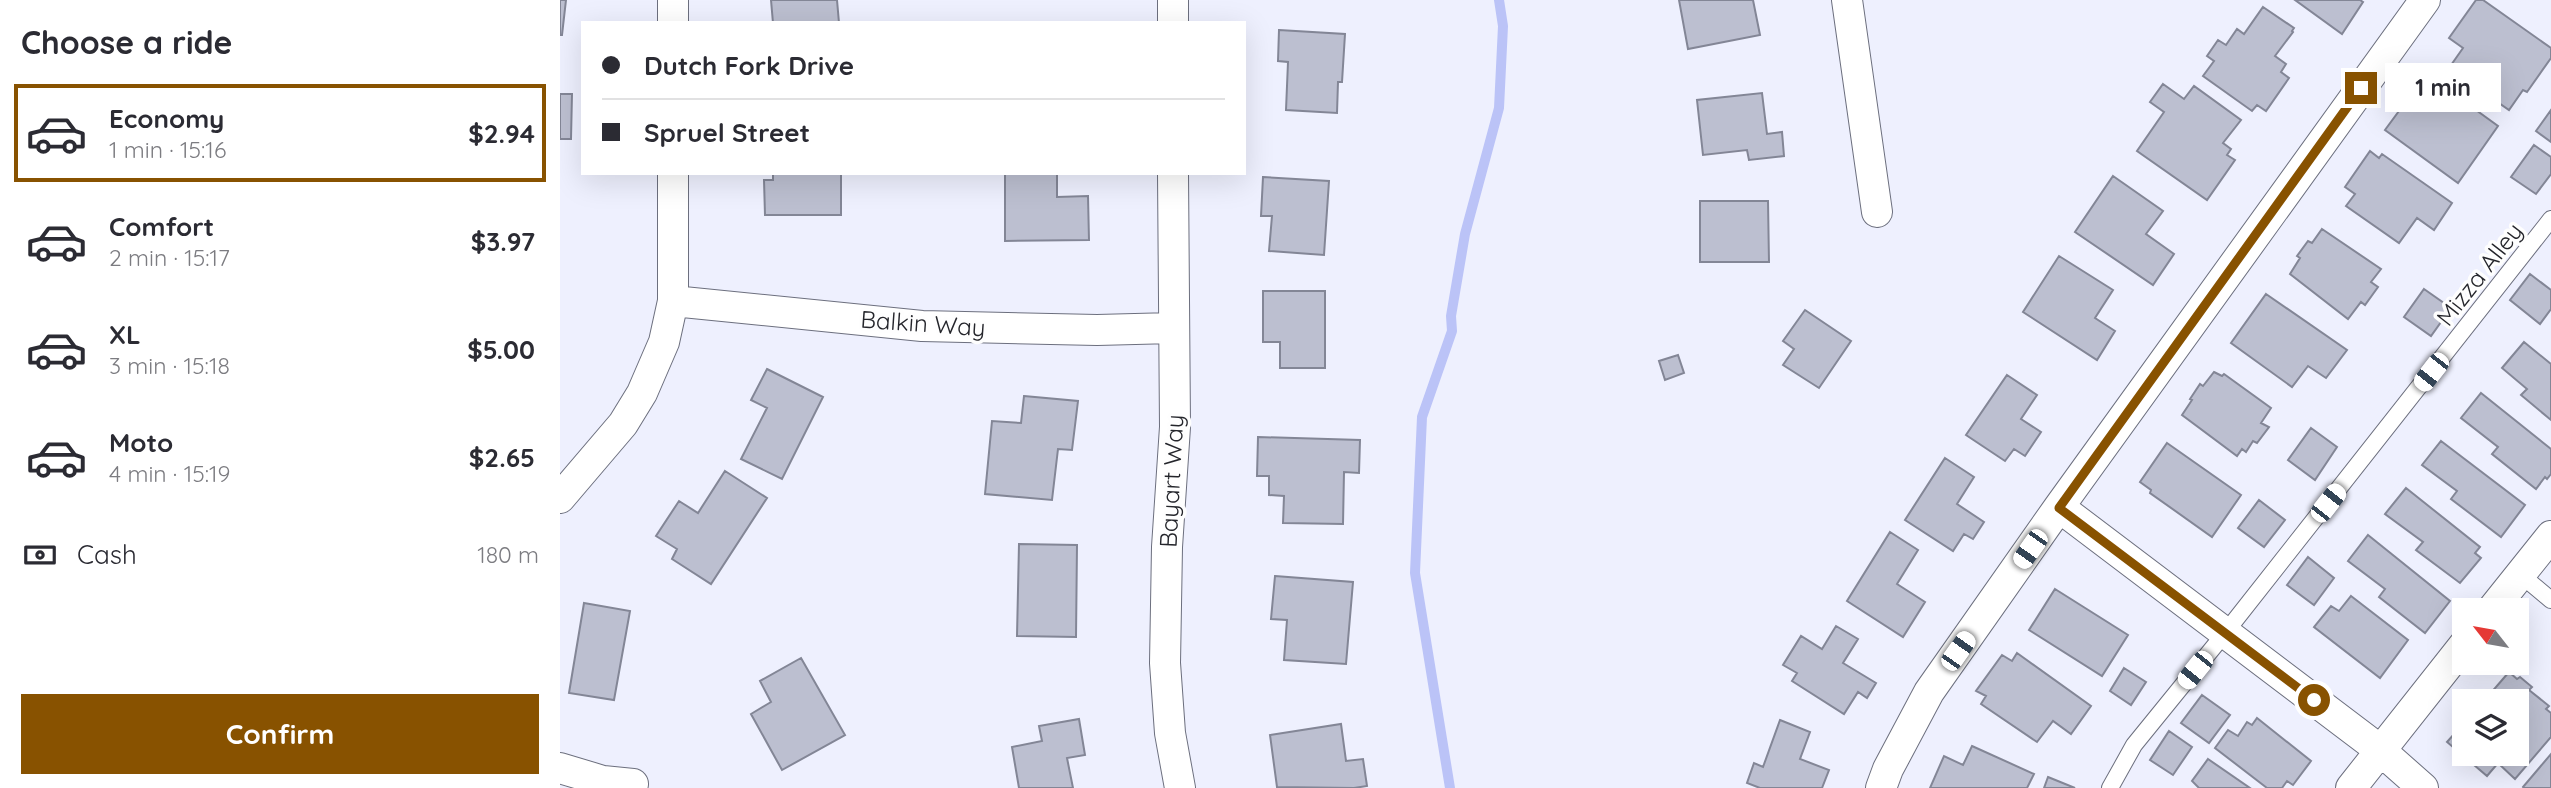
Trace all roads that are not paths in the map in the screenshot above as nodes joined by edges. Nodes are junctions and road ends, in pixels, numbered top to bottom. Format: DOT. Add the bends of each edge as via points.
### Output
graph roads {
  1 [pos="673,0"];
  2 [pos="1173,0"];
  3 [pos="1847,0"];
  4 [pos="2425,0"];
  5 [pos="673,21"];
  6 [pos="1173,21"];
  7 [pos="673,175"];
  8 [pos="1173,175"];
  9 [pos="1877,212"];
  10 [pos="2551,219"];
  11 [pos="673,301"];
  12 [pos="1173,328"];
  13 [pos="560,498"];
  14 [pos="2059,508"];
  15 [pos="2551,536"];
  16 [pos="2520,574"];
  17 [pos="2501,598"];
  18 [pos="2551,600"];
  19 [pos="2225,633"];
  20 [pos="2452,660"];
  21 [pos="2380,750"];
  22 [pos="560,768"];
  23 [pos="632,784"];
  24 [pos="1180,788"];
  25 [pos="1881,788"];
  26 [pos="2110,788"];
  27 [pos="2351,788"];
  28 [pos="2423,788"];
  1 -- 5 [label="street"];
  2 -- 6 [label="street"];
  3 -- 9 [label="street"];
  4 -- 14 [label="street"];
  7 -- 11 [label="street"];
  8 -- 12 [label="street, Bayart Way"];
  10 -- 19 [label="lane, Mizza Alley"];
  11 -- 12 [label="street, Balkin Way" via="922,326"];
  11 -- 13 [label="street" via="664,342 642,393 623,424"];
  12 -- 24 [label="street, Bayart Way" via="1175,427 1165,663"];
  14 -- 19 [label="street"];
  14 -- 25 [label="street" via="1929,692"];
  15 -- 16 [label="street"];
  16 -- 17 [label="street"];
  16 -- 18 [label="lane"];
  19 -- 21 [label="street"];
  19 -- 26 [label="lane, Mizza Alley" via="2134,745"];
  20 -- 21 [label="street"];
  21 -- 27 [label="street"];
  21 -- 28 [label="street"];
  22 -- 23 [label="street"];
}
